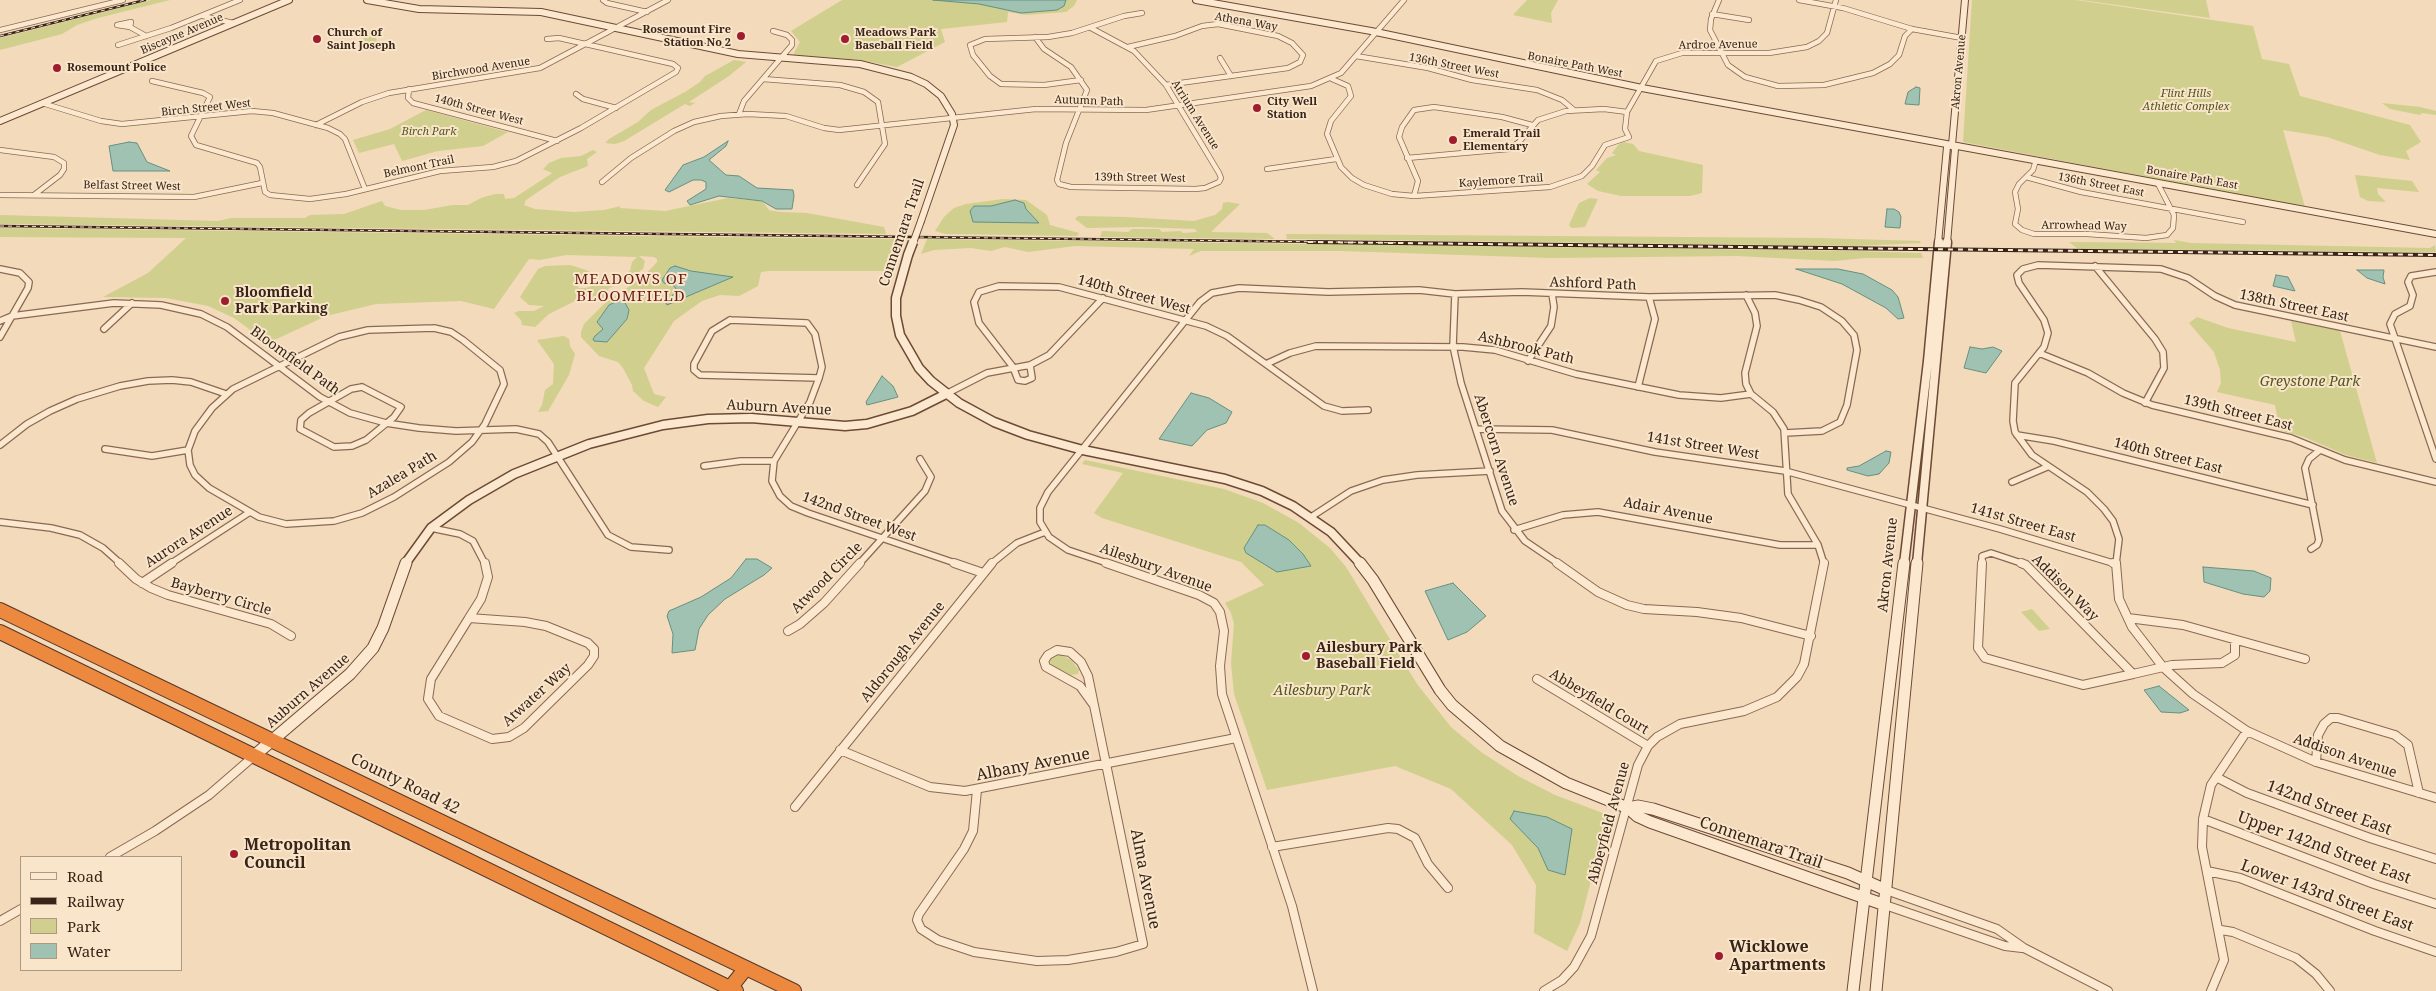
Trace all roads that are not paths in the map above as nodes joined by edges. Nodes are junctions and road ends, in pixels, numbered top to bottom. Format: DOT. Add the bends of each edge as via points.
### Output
graph roads {
  1 [pos="123,0"];
  2 [pos="240,0"];
  3 [pos="289,0"];
  4 [pos="367,0"];
  5 [pos="603,0"];
  6 [pos="668,0"];
  7 [pos="1196,0"];
  8 [pos="1404,0"];
  9 [pos="1718,0"];
  10 [pos="1799,0"];
  11 [pos="1836,0"];
  12 [pos="1965,0"];
  13 [pos="1835,6"];
  14 [pos="647,12"];
  15 [pos="1142,13"];
  16 [pos="1712,14"];
  17 [pos="202,16"];
  18 [pos="1750,20"];
  19 [pos="233,23"];
  20 [pos="130,26"];
  21 [pos="617,28"];
  22 [pos="1091,28"];
  23 [pos="1912,29"];
  24 [pos="0,30"];
  25 [pos="773,31"];
  26 [pos="1376,32"];
  27 [pos="146,36"];
  28 [pos="1035,37"];
  29 [pos="1962,38"];
  30 [pos="547,39"];
  31 [pos="586,44"];
  32 [pos="118,45"];
  33 [pos="1128,48"];
  34 [pos="1720,52"];
  35 [pos="1356,56"];
  36 [pos="1220,58"];
  37 [pos="781,59"];
  38 [pos="1231,76"];
  39 [pos="1332,79"];
  40 [pos="763,80"];
  41 [pos="1081,80"];
  42 [pos="152,81"];
  43 [pos="1166,85"];
  44 [pos="1642,88"];
  45 [pos="409,89"];
  46 [pos="576,94"];
  47 [pos="42,103"];
  48 [pos="1178,106"];
  49 [pos="616,108"];
  50 [pos="1080,109"];
  51 [pos="1574,110"];
  52 [pos="1627,112"];
  53 [pos="739,114"];
  54 [pos="200,117"];
  55 [pos="953,117"];
  56 [pos="0,121"];
  57 [pos="316,125"];
  58 [pos="883,125"];
  59 [pos="1532,125"];
  60 [pos="557,141"];
  61 [pos="1952,145"];
  62 [pos="0,150"];
  63 [pos="1407,158"];
  64 [pos="1336,159"];
  65 [pos="2036,160"];
  66 [pos="1267,170"];
  67 [pos="2026,177"];
  68 [pos="602,182"];
  69 [pos="2157,182"];
  70 [pos="262,183"];
  71 [pos="1215,184"];
  72 [pos="857,185"];
  73 [pos="365,189"];
  74 [pos="0,195"];
  75 [pos="34,195"];
  76 [pos="1414,196"];
  77 [pos="2172,208"];
  78 [pos="921,221"];
  79 [pos="2243,222"];
  80 [pos="2436,234"];
  81 [pos="2095,266"];
  82 [pos="0,269"];
  83 [pos="2436,272"];
  84 [pos="1455,294"];
  85 [pos="1552,294"];
  86 [pos="1649,296"];
  87 [pos="1746,296"];
  88 [pos="1103,298"];
  89 [pos="132,303"];
  90 [pos="0,316"];
  91 [pos="12,316"];
  92 [pos="1185,320"];
  93 [pos="0,321"];
  94 [pos="104,329"];
  95 [pos="0,338"];
  96 [pos="2394,338"];
  97 [pos="1453,346"];
  98 [pos="2436,347"];
  99 [pos="2039,353"];
  100 [pos="1528,361"];
  101 [pos="1266,364"];
  102 [pos="1030,365"];
  103 [pos="278,366"];
  104 [pos="1013,367"];
  105 [pos="819,378"];
  106 [pos="1638,387"];
  107 [pos="226,394"];
  108 [pos="946,394"];
  109 [pos="1752,394"];
  110 [pos="328,402"];
  111 [pos="2145,402"];
  112 [pos="1368,410"];
  113 [pos="798,422"];
  114 [pos="386,423"];
  115 [pos="1477,429"];
  116 [pos="480,431"];
  117 [pos="1785,433"];
  118 [pos="2017,435"];
  119 [pos="2,442"];
  120 [pos="105,449"];
  121 [pos="188,450"];
  122 [pos="1083,450"];
  123 [pos="2320,450"];
  124 [pos="556,455"];
  125 [pos="920,459"];
  126 [pos="2436,459"];
  127 [pos="774,461"];
  128 [pos="704,466"];
  129 [pos="2047,467"];
  130 [pos="1490,471"];
  131 [pos="1785,471"];
  132 [pos="2012,482"];
  133 [pos="2436,482"];
  134 [pos="1910,504"];
  135 [pos="2313,505"];
  136 [pos="1923,508"];
  137 [pos="250,512"];
  138 [pos="1311,517"];
  139 [pos="0,522"];
  140 [pos="431,528"];
  141 [pos="1514,530"];
  142 [pos="1046,532"];
  143 [pos="882,539"];
  144 [pos="1818,545"];
  145 [pos="2311,549"];
  146 [pos="669,550"];
  147 [pos="2116,564"];
  148 [pos="983,573"];
  149 [pos="142,583"];
  150 [pos="0,610"];
  151 [pos="469,618"];
  152 [pos="2128,618"];
  153 [pos="788,631"];
  154 [pos="0,632"];
  155 [pos="291,636"];
  156 [pos="1811,636"];
  157 [pos="2235,640"];
  158 [pos="2305,659"];
  159 [pos="2163,667"];
  160 [pos="2133,674"];
  161 [pos="1537,679"];
  162 [pos="1094,704"];
  163 [pos="2247,731"];
  164 [pos="1236,738"];
  165 [pos="273,739"];
  166 [pos="1648,746"];
  167 [pos="840,750"];
  168 [pos="255,755"];
  169 [pos="2316,762"];
  170 [pos="1108,764"];
  171 [pos="2216,777"];
  172 [pos="977,790"];
  173 [pos="2419,793"];
  174 [pos="2436,798"];
  175 [pos="794,807"];
  176 [pos="1628,808"];
  177 [pos="2203,819"];
  178 [pos="1272,847"];
  179 [pos="112,856"];
  180 [pos="2436,859"];
  181 [pos="2207,871"];
  182 [pos="1865,880"];
  183 [pos="1448,888"];
  184 [pos="1886,890"];
  185 [pos="1862,898"];
  186 [pos="2436,904"];
  187 [pos="1885,905"];
  188 [pos="20,910"];
  189 [pos="0,921"];
  190 [pos="2221,930"];
  191 [pos="2024,948"];
  192 [pos="2436,952"];
  193 [pos="746,968"];
  194 [pos="733,990"];
  195 [pos="794,991"];
  196 [pos="1313,991"];
  197 [pos="1544,991"];
  198 [pos="1853,991"];
  199 [pos="1876,991"];
  200 [pos="2108,991"];
  201 [pos="2211,991"];
  202 [pos="2330,991"];
  1 -- 24 [label="street"];
  2 -- 17 [label="street"];
  3 -- 19 [label="street, Biscayne Avenue"];
  4 -- 21 [label="street" via="419,9 541,12"];
  5 -- 14 [label="street"];
  6 -- 14 [label="street, Birchwood Avenue"];
  7 -- 26 [label="street, Bonaire Path West"];
  8 -- 26 [label="street, Autumn Path"];
  9 -- 16 [label="street"];
  10 -- 13 [label="street"];
  11 -- 13 [label="street, Ardroe Avenue"];
  12 -- 29 [label="street, Akron Avenue"];
  13 -- 23 [label="street"];
  13 -- 34 [label="street, Ardroe Avenue" via="1827,33 1812,45 1775,52"];
  14 -- 21 [label="street, Birchwood Avenue"];
  15 -- 22 [label="street"];
  16 -- 18 [label="street"];
  16 -- 34 [label="street" via="1710,30"];
  17 -- 19 [label="street"];
  17 -- 27 [label="street"];
  19 -- 47 [label="street, Biscayne Avenue"];
  20 -- 27 [label="street"];
  21 -- 31 [label="street, Birchwood Avenue"];
  21 -- 37 [label="street" via="738,54"];
  22 -- 28 [label="street"];
  22 -- 33 [label="street, Atrium Avenue"];
  23 -- 29 [label="street"];
  23 -- 34 [label="street" via="1906,34 1899,55 1890,64 1864,76 1824,85 1787,86 1758,82 1734,71"];
  25 -- 37 [label="street" via="787,35 793,42"];
  26 -- 35 [label="street, Autumn Path"];
  26 -- 44 [label="street, Bonaire Path West"];
  27 -- 32 [label="street"];
  28 -- 41 [label="street" via="1044,49 1069,65"];
  28 -- 41 [label="street" via="1002,37 974,42 970,47 973,55 998,83 1044,85"];
  29 -- 61 [label="street, Akron Avenue"];
  30 -- 31 [label="street" via="559,38"];
  31 -- 45 [label="street, Birchwood Avenue" via="530,70"];
  31 -- 49 [label="street, Belmont Trail" via="678,67 676,72"];
  33 -- 38 [label="street, Athena Way" via="1218,24 1278,36 1292,43 1303,56 1293,67"];
  33 -- 43 [label="street, Atrium Avenue" via="1141,56"];
  34 -- 44 [label="street, Ardroe Avenue" via="1682,53 1659,59 1652,65"];
  35 -- 39 [label="street, Autumn Path"];
  35 -- 51 [label="street, 136th Street West" via="1529,88 1555,96"];
  36 -- 38 [label="street"];
  37 -- 40 [label="street"];
  37 -- 55 [label="street" via="860,64 904,74 926,84 938,94"];
  38 -- 43 [label="street, Athena Way"];
  39 -- 48 [label="street, Autumn Path" via="1295,89"];
  39 -- 64 [label="street" via="1342,82 1351,92 1327,128"];
  40 -- 53 [label="street" via="744,101"];
  40 -- 58 [label="street" via="840,85 859,90 878,102"];
  41 -- 50 [label="street" via="1087,92"];
  42 -- 54 [label="street" via="208,96 210,101"];
  43 -- 48 [label="street, Atrium Avenue"];
  44 -- 52 [label="street, Ardroe Avenue"];
  44 -- 61 [label="street, Bonaire Path West"];
  45 -- 57 [label="street, Birchwood Avenue" via="370,99"];
  45 -- 60 [label="street, 140th Street West" via="408,98 413,103"];
  46 -- 49 [label="street"];
  47 -- 54 [label="street, Birch Street West" via="117,124"];
  47 -- 56 [label="street, Biscayne Avenue"];
  48 -- 50 [label="street, Autumn Path" via="1135,111"];
  48 -- 71 [label="street, Atrium Avenue" via="1220,175 1219,182"];
  49 -- 60 [label="street, Belmont Trail"];
  50 -- 55 [label="street, Autumn Path" via="1036,108"];
  50 -- 71 [label="street, 139th Street West" via="1067,139 1057,180 1059,184 1195,189"];
  51 -- 52 [label="street"];
  51 -- 59 [label="street" via="1546,117"];
  52 -- 76 [label="street, Kaylemore Trail" via="1625,129 1629,137 1605,145 1587,172 1565,183 1539,188"];
  53 -- 58 [label="street, Autumn Path" via="786,116 833,130"];
  53 -- 68 [label="street, Autumn Path" via="708,118 680,128 631,158"];
  54 -- 57 [label="street, Birch Street West" via="259,111"];
  54 -- 70 [label="street, Belmont Trail" via="191,136 193,143 257,163"];
  55 -- 58 [label="street, Autumn Path"];
  55 -- 78 [label="street, Connemara Trail" via="952,136"];
  57 -- 73 [label="street, Birch Street West" via="343,136"];
  58 -- 72 [label="street" via="884,146"];
  59 -- 63 [label="street" via="1519,142 1508,149"];
  59 -- 63 [label="street" via="1455,110 1417,109 1399,133"];
  60 -- 73 [label="street, Belmont Trail" via="505,165 444,170"];
  61 -- 65 [label="street, Bonaire Path East"];
  61 -- 134 [label="street, Akron Avenue" via="1947,147 1928,361"];
  61 -- 136 [label="street, Akron Avenue" via="1955,149"];
  62 -- 75 [label="street" via="54,157 64,163 60,176"];
  63 -- 76 [label="street" via="1418,181"];
  64 -- 66 [label="street"];
  64 -- 76 [label="street, Kaylemore Trail" via="1344,171 1364,185 1392,194"];
  65 -- 67 [label="street, Arrowhead Way" via="2035,168"];
  65 -- 69 [label="street, Bonaire Path East"];
  67 -- 77 [label="street, 136th Street East" via="2072,190"];
  67 -- 77 [label="street, Arrowhead Way" via="2016,189 2018,209 2015,222 2034,234 2160,237 2173,228"];
  69 -- 77 [label="street"];
  69 -- 80 [label="street, Bonaire Path East"];
  70 -- 73 [label="street, Belmont Trail" via="266,193 283,198 329,198"];
  70 -- 75 [label="street, Belfast Street West" via="194,197"];
  74 -- 75 [label="street, Belfast Street West"];
  77 -- 79 [label="street, 136th Street East"];
  78 -- 108 [label="street, Connemara Trail, bridge" via="896,293 898,327 914,362"];
  81 -- 96 [label="street, 138th Street East" via="2166,270 2188,278 2235,305"];
  81 -- 99 [label="street, Addison Avenue" via="2038,265 2026,267 2018,273 2018,283 2047,328 2047,340"];
  81 -- 111 [label="street" via="2163,352 2164,368"];
  82 -- 91 [label="street" via="16,271 28,280 28,288"];
  83 -- 96 [label="street" via="2411,276 2408,282 2412,295 2410,306 2391,320"];
  84 -- 85 [label="street, Ashford Path"];
  84 -- 92 [label="street, Ashford Path" via="1420,290 1228,289 1206,296"];
  84 -- 97 [label="street, Abercorn Avenue"];
  85 -- 86 [label="street, Ashford Path"];
  85 -- 100 [label="street" via="1551,326"];
  86 -- 87 [label="street, Ashford Path"];
  86 -- 106 [label="street" via="1654,323"];
  87 -- 109 [label="street" via="1757,322 1744,376"];
  87 -- 117 [label="street, Ashford Path" via="1785,297 1815,305 1842,321 1857,343 1847,405 1840,422 1822,431"];
  88 -- 92 [label="street, 140th Street West"];
  88 -- 102 [label="street, Auburn Avenue" via="1053,352"];
  88 -- 104 [label="street, 140th Street West" via="1059,287 984,288 974,299 977,316 988,337"];
  89 -- 91 [label="street, Bloomfield Path" via="87,305"];
  89 -- 94 [label="street"];
  89 -- 103 [label="street, Bloomfield Path" via="178,308 214,318"];
  90 -- 91 [label="street, Bloomfield Path"];
  91 -- 93 [label="street, Bloomfield Path"];
  91 -- 95 [label="street"];
  92 -- 101 [label="street, 140th Street West" via="1218,330"];
  92 -- 122 [label="street"];
  96 -- 98 [label="street, 138th Street East"];
  96 -- 126 [label="street"];
  97 -- 100 [label="street, Ashbrook Path" via="1494,350"];
  97 -- 101 [label="street, Ashbrook Path" via="1316,346 1290,352"];
  97 -- 115 [label="street, Abercorn Avenue" via="1461,383"];
  99 -- 111 [label="street, 139th Street East"];
  99 -- 118 [label="street, Addison Avenue" via="2014,387 2013,421"];
  100 -- 106 [label="street, Ashbrook Path"];
  101 -- 112 [label="street, 140th Street West" via="1328,408"];
  102 -- 104 [label="street, Auburn Avenue"];
  102 -- 104 [label="street" via="1034,375 1025,381 1018,380"];
  103 -- 107 [label="street"];
  103 -- 110 [label="street, Bloomfield Path"];
  103 -- 116 [label="street, Azalea Path" via="331,340 354,333 424,328 448,330 503,375 502,391"];
  104 -- 108 [label="street, Auburn Avenue" via="987,373"];
  105 -- 105 [label="street" via="822,367 815,334 807,323 797,321 737,320 720,324 712,331 694,364 694,370 700,375 710,377"];
  105 -- 113 [label="street"];
  106 -- 109 [label="street, Ashbrook Path" via="1700,397"];
  107 -- 119 [label="street" via="182,381 134,383 60,406"];
  107 -- 121 [label="street" via="198,425"];
  108 -- 113 [label="street, Auburn Avenue" via="912,411 879,422 845,426"];
  108 -- 122 [label="street, Connemara Trail" via="1004,426"];
  109 -- 117 [label="street" via="1773,412"];
  110 -- 114 [label="street, Bloomfield Path" via="350,413"];
  110 -- 114 [label="street" via="351,389 366,388 400,405 398,412"];
  110 -- 114 [label="street" via="305,416 299,426 334,447 359,444"];
  111 -- 123 [label="street, 139th Street East" via="2291,438"];
  113 -- 124 [label="street, Auburn Avenue" via="742,418 678,423 617,436"];
  113 -- 127 [label="street"];
  114 -- 116 [label="street, Bloomfield Path" via="430,430"];
  115 -- 130 [label="street, Abercorn Avenue"];
  115 -- 131 [label="street, 141st Street West" via="1552,430 1655,452"];
  116 -- 124 [label="street, Bloomfield Path" via="529,430 544,437"];
  116 -- 137 [label="street, Azalea Path" via="449,462 362,513 328,522 296,524 268,520"];
  117 -- 131 [label="street, Abbeyfield Avenue"];
  118 -- 129 [label="street, Addison Avenue" via="2028,451"];
  118 -- 135 [label="street, 140th Street East" via="2054,441"];
  120 -- 121 [label="street" via="152,456"];
  121 -- 137 [label="street, Azalea Path" via="190,465 199,480"];
  122 -- 138 [label="street, Connemara Trail" via="1249,486"];
  122 -- 142 [label="street" via="1044,500 1039,514"];
  123 -- 133 [label="street, 139th Street East" via="2354,463"];
  123 -- 135 [label="street" via="2306,465"];
  124 -- 140 [label="street, Auburn Avenue" via="482,491"];
  124 -- 146 [label="street, Bloomfield Path" via="608,535 631,547"];
  125 -- 143 [label="street, Atwood Circle" via="930,472 929,487"];
  127 -- 128 [label="street"];
  127 -- 143 [label="street, 142nd Street West" via="772,481 780,496 791,506"];
  129 -- 132 [label="street"];
  129 -- 147 [label="street, Addison Avenue" via="2081,488 2109,516 2119,539"];
  130 -- 138 [label="street" via="1383,480 1351,491"];
  130 -- 141 [label="street, Abercorn Avenue" via="1502,510"];
  131 -- 134 [label="street, 141st Street West"];
  131 -- 144 [label="street, Abbeyfield Avenue" via="1788,494"];
  134 -- 136 [label="street, 141st Street West"];
  134 -- 182 [label="street, Akron Avenue"];
  135 -- 145 [label="street" via="2319,540"];
  136 -- 147 [label="street, 141st Street East"];
  136 -- 184 [label="street, Akron Avenue"];
  137 -- 149 [label="street, Aurora Avenue"];
  138 -- 176 [label="street, Connemara Trail" via="1338,538 1361,564 1440,690 1467,719 1520,759 1566,783"];
  139 -- 149 [label="street, Bayberry Circle" via="62,530 88,538"];
  140 -- 151 [label="street, Atwater Way" via="469,538 484,559 488,577 484,592"];
  140 -- 165 [label="street, Auburn Avenue" via="401,573 373,648 350,674"];
  141 -- 144 [label="street, Adair Avenue" via="1563,515 1598,512 1780,545"];
  141 -- 156 [label="street, Abercorn Avenue" via="1532,547 1587,585 1627,605 1742,618"];
  142 -- 148 [label="street, Aldorough Avenue" via="1008,548"];
  142 -- 164 [label="street, Ailesbury Avenue" via="1054,542 1068,550 1199,594 1214,603 1220,612 1224,631 1220,666 1222,694"];
  143 -- 148 [label="street, 142nd Street West"];
  143 -- 153 [label="street, Atwood Circle" via="814,614"];
  144 -- 156 [label="street, Abbeyfield Avenue" via="1824,567"];
  147 -- 152 [label="street, Addison Avenue" via="2119,599"];
  148 -- 167 [label="street, Aldorough Avenue"];
  149 -- 155 [label="street, Bayberry Circle" via="168,595 271,624"];
  150 -- 165 [label="highway, County Road 42"];
  151 -- 151 [label="street, Atwater Way" via="431,679 428,699 439,716 492,739 503,739 520,732 594,656 594,649 588,643 546,626"];
  152 -- 157 [label="street" via="2170,622"];
  152 -- 159 [label="street, Addison Avenue"];
  154 -- 168 [label="highway"];
  156 -- 166 [label="street, Abbeyfield Avenue" via="1797,677 1777,697 1744,711 1680,724 1657,736"];
  157 -- 158 [label="street"];
  157 -- 159 [label="street, Addison Way" via="2235,655 2222,663"];
  159 -- 160 [label="street, Addison Way"];
  159 -- 163 [label="street, Addison Avenue" via="2205,704"];
  160 -- 160 [label="street, Addison Way" via="2026,565 1991,553 1982,556 1978,648 1984,658 2074,685"];
  161 -- 166 [label="street, Abbeyfield Court"];
  162 -- 162 [label="street" via="1088,676 1081,662 1066,651 1054,651 1048,655 1044,660 1046,667 1080,686"];
  162 -- 170 [label="street"];
  163 -- 169 [label="street, Addison Avenue"];
  163 -- 171 [label="street"];
  164 -- 170 [label="street, Albany Avenue"];
  164 -- 178 [label="street, Ailesbury Avenue"];
  165 -- 168 [label="street, Auburn Avenue"];
  165 -- 193 [label="highway, County Road 42"];
  166 -- 176 [label="street, Abbeyfield Avenue" via="1638,765"];
  167 -- 172 [label="street, Albany Avenue" via="930,787 953,791"];
  167 -- 175 [label="street, Aldorough Avenue"];
  168 -- 179 [label="street" via="209,795"];
  168 -- 194 [label="highway"];
  169 -- 173 [label="street, Addison Avenue"];
  169 -- 173 [label="street" via="2318,735 2331,718 2395,735 2408,746"];
  170 -- 172 [label="street, Albany Avenue"];
  170 -- 172 [label="street, Alma Avenue" via="1143,944 1116,952 1068,960 1005,958 946,943 920,929 919,914 974,831"];
  171 -- 177 [label="street" via="2206,797"];
  171 -- 180 [label="street, 142nd Street East" via="2247,793"];
  173 -- 174 [label="street, Addison Avenue"];
  176 -- 182 [label="street, Connemara Trail" via="1653,809"];
  176 -- 185 [label="street, Connemara Trail" via="1650,822"];
  176 -- 197 [label="street, Abbeyfield Avenue" via="1597,919 1584,953 1562,980"];
  177 -- 181 [label="street" via="2202,847"];
  177 -- 186 [label="street, Upper 142nd Street East"];
  178 -- 183 [label="street" via="1398,829 1415,838 1428,864"];
  178 -- 196 [label="street, Ailesbury Avenue" via="1292,906"];
  181 -- 190 [label="street"];
  181 -- 192 [label="street, Lower 143rd Street East" via="2240,878"];
  182 -- 184 [label="street, Connemara Trail"];
  182 -- 185 [label="street, Akron Avenue"];
  184 -- 187 [label="street, Akron Avenue"];
  184 -- 191 [label="street" via="1998,929"];
  185 -- 187 [label="street, Connemara Trail"];
  185 -- 198 [label="street, Akron Avenue"];
  187 -- 191 [label="street" via="1996,943"];
  187 -- 199 [label="street, Akron Avenue"];
  188 -- 189 [label="street"];
  190 -- 201 [label="street" via="2224,960"];
  190 -- 202 [label="street" via="2240,934 2296,958"];
  191 -- 200 [label="street"];
  193 -- 194 [label="highway"];
  193 -- 195 [label="highway, County Road 42"];
}
